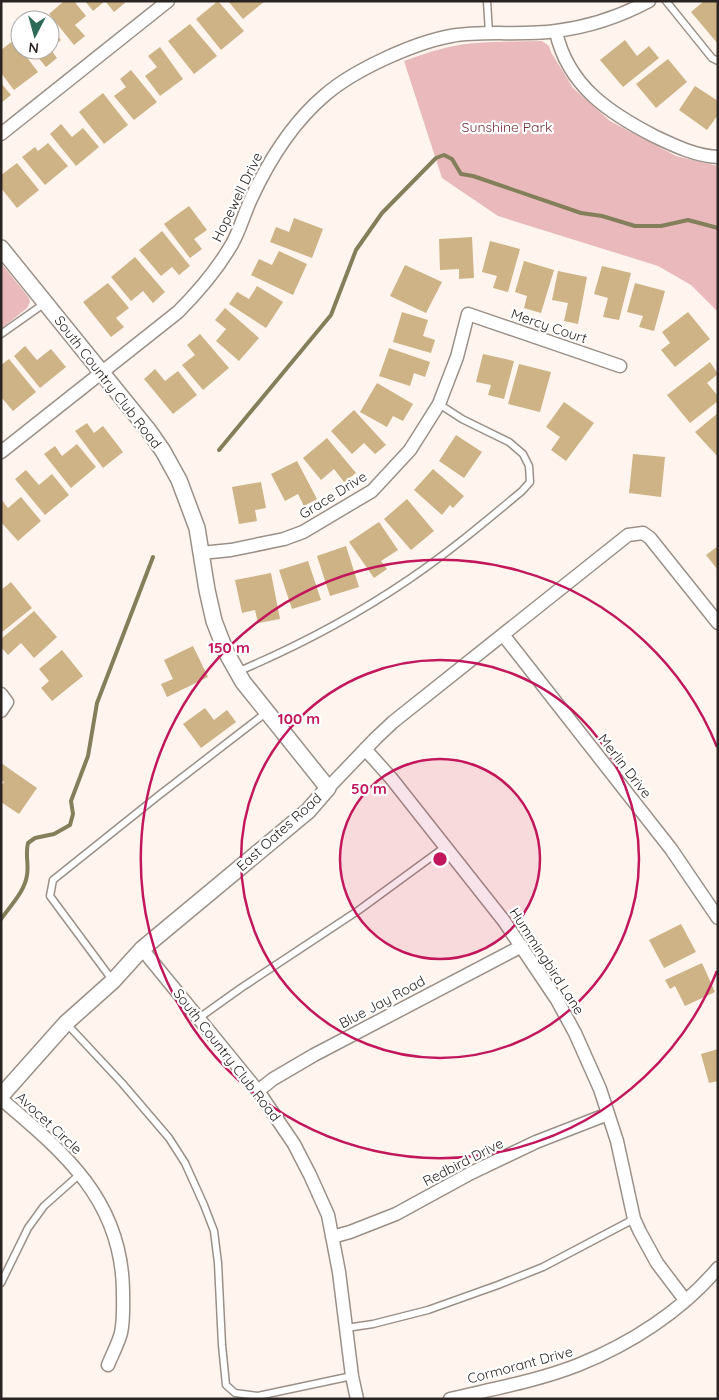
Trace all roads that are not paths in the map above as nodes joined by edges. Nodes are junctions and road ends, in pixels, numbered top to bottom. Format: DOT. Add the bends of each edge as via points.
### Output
graph roads {
  1 [pos="168,1"];
  2 [pos="487,1"];
  3 [pos="649,1"];
  4 [pos="666,1"];
  5 [pos="556,32"];
  6 [pos="489,33"];
  7 [pos="718,62"];
  8 [pos="1,134"];
  9 [pos="718,157"];
  10 [pos="1,248"];
  11 [pos="45,303"];
  12 [pos="468,314"];
  13 [pos="1,334"];
  14 [pos="620,366"];
  15 [pos="101,372"];
  16 [pos="439,404"];
  17 [pos="1,452"];
  18 [pos="201,552"];
  19 [pos="718,623"];
  20 [pos="504,636"];
  21 [pos="237,672"];
  22 [pos="267,712"];
  23 [pos="365,749"];
  24 [pos="328,788"];
  25 [pos="445,847"];
  26 [pos="718,918"];
  27 [pos="522,946"];
  28 [pos="142,949"];
  29 [pos="113,981"];
  30 [pos="199,1018"];
  31 [pos="66,1024"];
  32 [pos="258,1091"];
  33 [pos="1,1098"];
  34 [pos="608,1114"];
  35 [pos="80,1174"];
  36 [pos="634,1219"];
  37 [pos="332,1237"];
  38 [pos="718,1268"];
  39 [pos="1,1283"];
  40 [pos="685,1300"];
  41 [pos="346,1328"];
  42 [pos="108,1365"];
  43 [pos="352,1376"];
  44 [pos="357,1399"];
  45 [pos="450,1399"];
  1 -- 8 [label="street"];
  2 -- 6 [label="lane"];
  3 -- 5 [label="street, Hopewell Drive" via="600,22"];
  4 -- 7 [label="lane"];
  5 -- 6 [label="street, Hopewell Drive"];
  5 -- 9 [label="street" via="559,47 573,74 608,109 677,147"];
  6 -- 15 [label="street, Hopewell Drive" via="451,36 404,50 372,64 326,94 279,147 259,181 233,242 199,291 178,312"];
  10 -- 11 [label="street, South Country Club Road"];
  11 -- 13 [label="lane"];
  11 -- 15 [label="street, South Country Club Road"];
  12 -- 14 [label="street, Mercy Court"];
  12 -- 16 [label="street, Grace Drive" via="457,357"];
  15 -- 17 [label="street, Hopewell Drive"];
  15 -- 18 [label="street, South Country Club Road" via="163,451 187,501"];
  16 -- 18 [label="street, Grace Drive" via="410,450 372,491 303,532 284,539 231,550"];
  16 -- 21 [label="lane" via="509,442 523,454 529,466 530,482 462,540 408,580 279,654"];
  18 -- 21 [label="street, South Country Club Road" via="214,621"];
  19 -- 20 [label="street, East Oates Road" via="664,554 643,533 628,535"];
  20 -- 23 [label="street, East Oates Road" via="393,722"];
  20 -- 26 [label="street, Merlin Drive" via="672,849"];
  21 -- 22 [label="street, South Country Club Road"];
  22 -- 24 [label="street, South Country Club Road"];
  22 -- 29 [label="lane" via="53,880 50,896"];
  23 -- 24 [label="street, East Oates Road"];
  23 -- 25 [label="street, Hummingbird Lane"];
  24 -- 28 [label="street, East Oates Road" via="308,811"];
  25 -- 27 [label="street, Hummingbird Lane"];
  25 -- 30 [label="lane" via="359,910"];
  27 -- 32 [label="street, Blue Jay Road" via="314,1055"];
  27 -- 34 [label="street, Hummingbird Lane" via="574,1033"];
  28 -- 29 [label="street, East Oates Road"];
  28 -- 30 [label="street, South Country Club Road"];
  29 -- 31 [label="street, East Oates Road"];
  30 -- 32 [label="street, South Country Club Road"];
  31 -- 33 [label="street, East Oates Road"];
  31 -- 43 [label="lane" via="169,1138 185,1163 204,1205 214,1231 218,1263 226,1385 235,1393 258,1396"];
  32 -- 37 [label="street, South Country Club Road" via="294,1144 310,1175 328,1215"];
  33 -- 35 [label="street, Avocet Circle" via="49,1139"];
  34 -- 36 [label="street, Hummingbird Lane"];
  34 -- 37 [label="street, Redbird Drive" via="536,1142 396,1214"];
  35 -- 39 [label="lane" via="44,1206 28,1228"];
  35 -- 42 [label="street, Avocet Circle" via="110,1223 120,1258 124,1316 121,1335"];
  36 -- 40 [label="street, Hummingbird Lane" via="657,1263"];
  36 -- 41 [label="lane" via="543,1267 428,1310"];
  37 -- 41 [label="street, South Country Club Road"];
  38 -- 40 [label="street, Cormorant Drive"];
  40 -- 45 [label="street, Cormorant Drive" via="632,1338 578,1365"];
  41 -- 43 [label="street, South Country Club Road"];
  43 -- 44 [label="street, South Country Club Road"];
}
